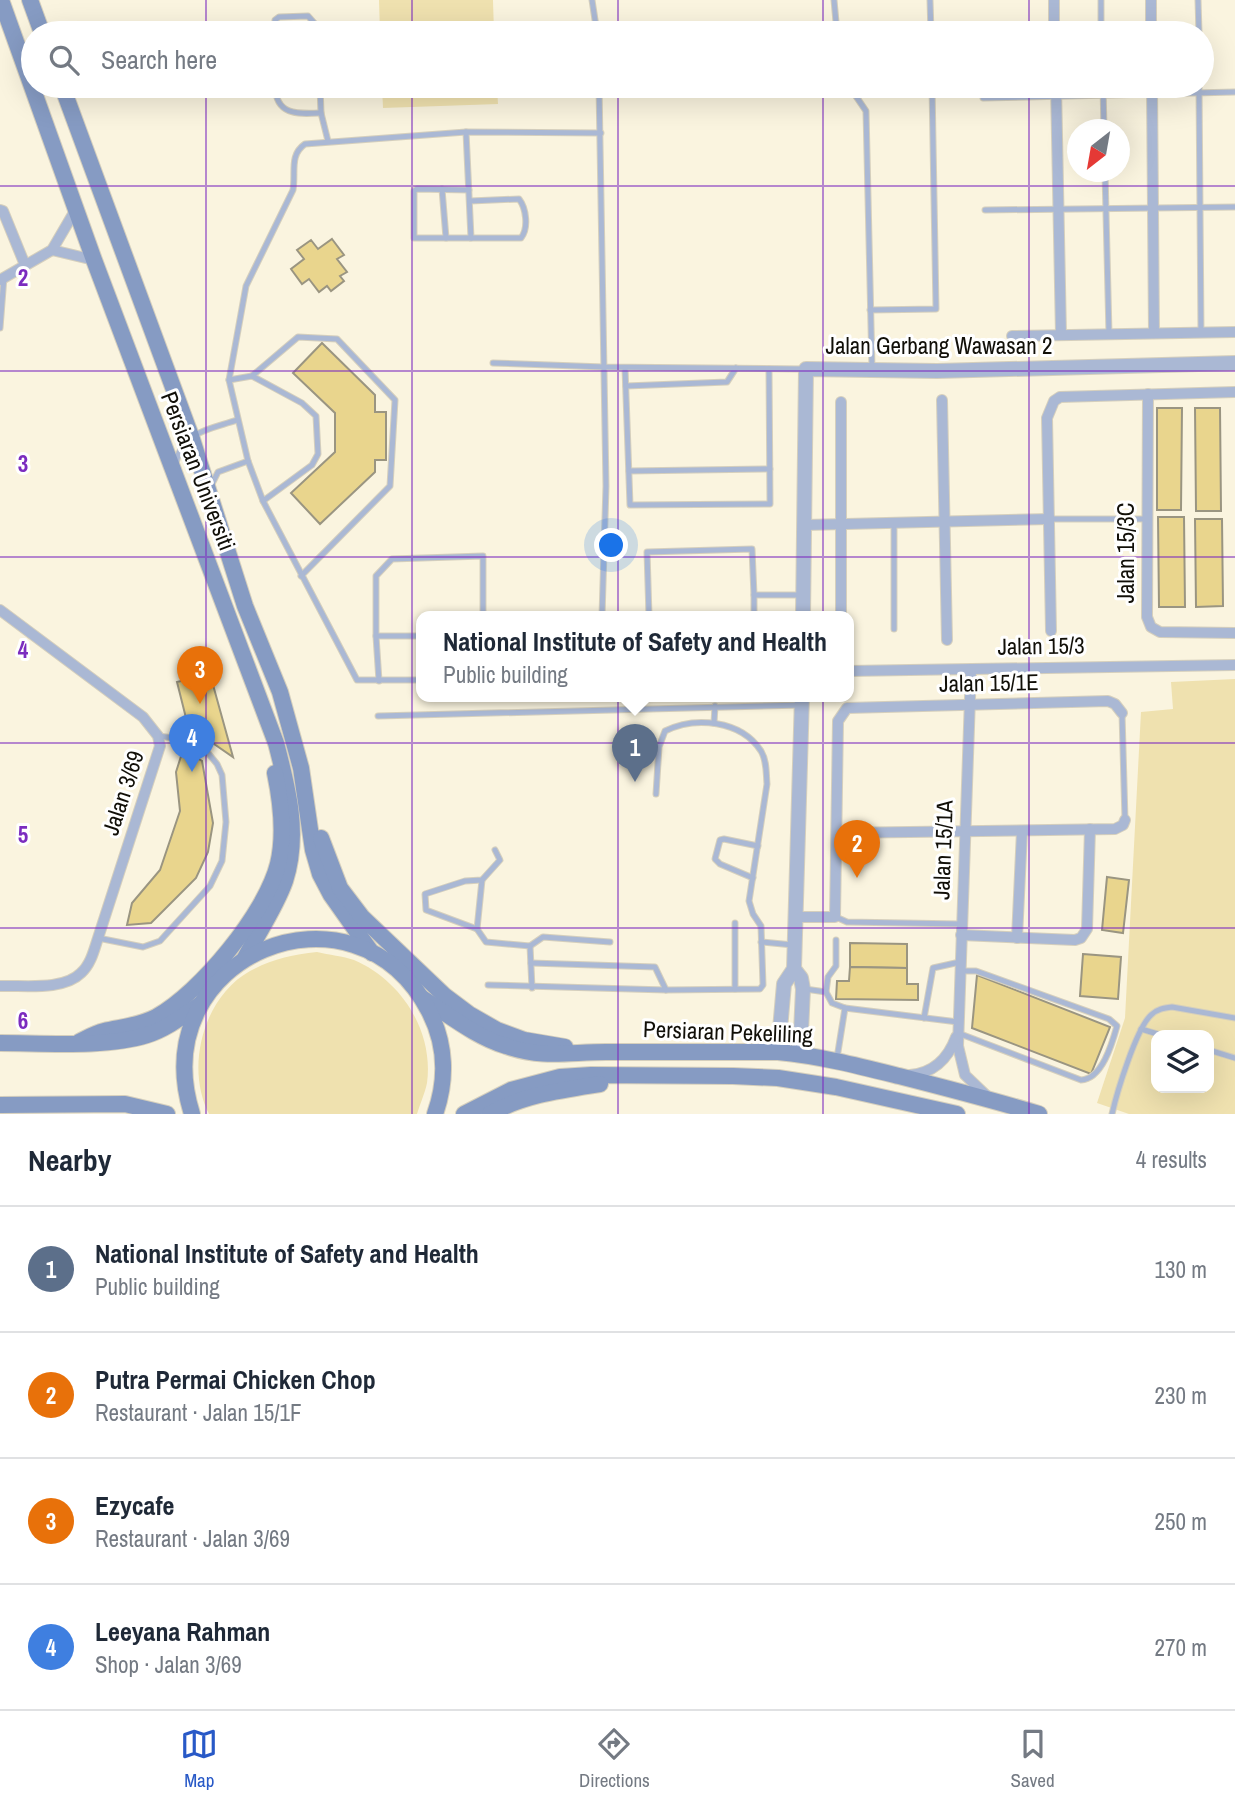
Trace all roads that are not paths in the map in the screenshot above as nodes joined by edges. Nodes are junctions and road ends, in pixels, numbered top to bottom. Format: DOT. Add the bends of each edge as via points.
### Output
graph roads {
  1 [pos="1,0"];
  2 [pos="30,0"];
  3 [pos="592,0"];
  4 [pos="834,0"];
  5 [pos="930,0"];
  6 [pos="1054,0"];
  7 [pos="1101,0"];
  8 [pos="1151,0"];
  9 [pos="1198,0"];
  10 [pos="38,21"];
  11 [pos="275,21"];
  12 [pos="312,21"];
  13 [pos="595,21"];
  14 [pos="836,21"];
  15 [pos="931,21"];
  16 [pos="1054,21"];
  17 [pos="1101,21"];
  18 [pos="1151,21"];
  19 [pos="1199,21"];
  20 [pos="21,56"];
  21 [pos="1235,92"];
  22 [pos="1214,93"];
  23 [pos="36,98"];
  24 [pos="66,98"];
  25 [pos="277,98"];
  26 [pos="320,98"];
  27 [pos="600,98"];
  28 [pos="857,98"];
  29 [pos="932,98"];
  30 [pos="1056,98"];
  31 [pos="1103,98"];
  32 [pos="1152,98"];
  33 [pos="1199,98"];
  34 [pos="321,113"];
  35 [pos="1104,119"];
  36 [pos="466,132"];
  37 [pos="601,133"];
  38 [pos="328,141"];
  39 [pos="1105,182"];
  40 [pos="442,190"];
  41 [pos="469,190"];
  42 [pos="470,201"];
  43 [pos="1235,207"];
  44 [pos="1153,208"];
  45 [pos="1200,208"];
  46 [pos="76,209"];
  47 [pos="1058,209"];
  48 [pos="1106,209"];
  49 [pos="0,210"];
  50 [pos="985,210"];
  51 [pos="446,238"];
  52 [pos="471,238"];
  53 [pos="52,250"];
  54 [pos="94,260"];
  55 [pos="25,265"];
  56 [pos="2,279"];
  57 [pos="870,310"];
  58 [pos="0,328"];
  59 [pos="1201,332"];
  60 [pos="1235,332"];
  61 [pos="1154,333"];
  62 [pos="1109,334"];
  63 [pos="1012,335"];
  64 [pos="1061,335"];
  65 [pos="493,363"];
  66 [pos="1235,363"];
  67 [pos="604,368"];
  68 [pos="625,368"];
  69 [pos="736,369"];
  70 [pos="769,369"];
  71 [pos="806,369"];
  72 [pos="872,370"];
  73 [pos="252,376"];
  74 [pos="229,380"];
  75 [pos="626,386"];
  76 [pos="1235,392"];
  77 [pos="1148,394"];
  78 [pos="942,400"];
  79 [pos="841,402"];
  80 [pos="183,415"];
  81 [pos="237,420"];
  82 [pos="209,430"];
  83 [pos="191,436"];
  84 [pos="248,461"];
  85 [pos="770,469"];
  86 [pos="629,471"];
  87 [pos="174,474"];
  88 [pos="210,496"];
  89 [pos="263,501"];
  90 [pos="1049,519"];
  91 [pos="1147,519"];
  92 [pos="945,522"];
  93 [pos="894,523"];
  94 [pos="841,524"];
  95 [pos="805,525"];
  96 [pos="301,576"];
  97 [pos="754,594"];
  98 [pos="804,595"];
  99 [pos="0,610"];
  100 [pos="483,611"];
  101 [pos="601,611"];
  102 [pos="649,611"];
  103 [pos="754,611"];
  104 [pos="803,611"];
  105 [pos="841,611"];
  106 [pos="894,629"];
  107 [pos="1051,631"];
  108 [pos="1235,634"];
  109 [pos="376,636"];
  110 [pos="416,636"];
  111 [pos="947,640"];
  112 [pos="1235,664"];
  113 [pos="971,668"];
  114 [pos="854,671"];
  115 [pos="416,680"];
  116 [pos="379,681"];
  117 [pos="257,691"];
  118 [pos="280,692"];
  119 [pos="785,702"];
  120 [pos="802,702"];
  121 [pos="969,704"];
  122 [pos="715,706"];
  123 [pos="1122,713"];
  124 [pos="378,716"];
  125 [pos="714,723"];
  126 [pos="158,736"];
  127 [pos="656,793"];
  128 [pos="1125,820"];
  129 [pos="1090,830"];
  130 [pos="1022,831"];
  131 [pos="965,832"];
  132 [pos="837,833"];
  133 [pos="758,846"];
  134 [pos="495,850"];
  135 [pos="753,878"];
  136 [pos="482,880"];
  137 [pos="796,917"];
  138 [pos="835,917"];
  139 [pos="735,923"];
  140 [pos="477,929"];
  141 [pos="961,930"];
  142 [pos="1017,937"];
  143 [pos="98,938"];
  144 [pos="836,940"];
  145 [pos="610,942"];
  146 [pos="761,942"];
  147 [pos="795,945"];
  148 [pos="530,946"];
  149 [pos="372,953"];
  150 [pos="245,958"];
  151 [pos="531,963"];
  152 [pos="960,966"];
  153 [pos="794,969"];
  154 [pos="488,985"];
  155 [pos="0,986"];
  156 [pos="532,988"];
  157 [pos="735,989"];
  158 [pos="803,989"];
  159 [pos="666,990"];
  160 [pos="827,992"];
  161 [pos="422,998"];
  162 [pos="200,1004"];
  163 [pos="845,1008"];
  164 [pos="924,1018"];
  165 [pos="1235,1018"];
  166 [pos="958,1028"];
  167 [pos="1141,1029"];
  168 [pos="1151,1032"];
  169 [pos="79,1042"];
  170 [pos="0,1043"];
  171 [pos="601,1052"];
  172 [pos="778,1052"];
  173 [pos="1214,1052"];
  174 [pos="800,1054"];
  175 [pos="1235,1058"];
  176 [pos="837,1061"];
  177 [pos="654,1076"];
  178 [pos="900,1077"];
  179 [pos="990,1099"];
  180 [pos="91,1103"];
  181 [pos="0,1105"];
  182 [pos="134,1114"];
  183 [pos="167,1114"];
  184 [pos="192,1114"];
  185 [pos="435,1114"];
  186 [pos="464,1114"];
  187 [pos="489,1114"];
  188 [pos="957,1114"];
  189 [pos="1039,1114"];
  190 [pos="1110,1114"];
  1 -- 20 [label="main road, Persiaran Universiti"];
  2 -- 10 [label="main road"];
  3 -- 13 [label="lane"];
  4 -- 14 [label="lane"];
  5 -- 15 [label="lane"];
  6 -- 16 [label="street"];
  7 -- 17 [label="lane"];
  8 -- 18 [label="street"];
  9 -- 19 [label="lane"];
  11 -- 12 [label="lane" via="307,16"];
  21 -- 22 [label="lane"];
  23 -- 46 [label="main road, Persiaran Universiti"];
  24 -- 80 [label="main road, Persiaran Universiti"];
  25 -- 34 [label="lane" via="283,108 296,114"];
  26 -- 34 [label="lane"];
  27 -- 37 [label="lane"];
  28 -- 57 [label="lane" via="866,111"];
  29 -- 57 [label="lane" via="936,309"];
  30 -- 47 [label="street"];
  31 -- 35 [label="lane"];
  32 -- 44 [label="street"];
  33 -- 45 [label="lane"];
  34 -- 38 [label="lane"];
  36 -- 37 [label="lane"];
  36 -- 38 [label="lane"];
  36 -- 41 [label="lane"];
  37 -- 67 [label="lane"];
  38 -- 74 [label="lane" via="297,149 293,190 246,286"];
  39 -- 48 [label="lane"];
  40 -- 41 [label="lane"];
  40 -- 51 [label="lane"];
  40 -- 51 [label="lane" via="414,191 414,238"];
  41 -- 42 [label="lane"];
  42 -- 52 [label="lane"];
  42 -- 52 [label="lane" via="519,199 525,206 521,237"];
  43 -- 45 [label="lane"];
  44 -- 45 [label="lane"];
  44 -- 48 [label="lane"];
  44 -- 61 [label="street"];
  45 -- 59 [label="lane"];
  46 -- 53 [label="street"];
  46 -- 54 [label="main road, Persiaran Universiti"];
  47 -- 48 [label="lane"];
  47 -- 50 [label="lane"];
  47 -- 64 [label="street"];
  48 -- 62 [label="lane"];
  49 -- 55 [label="street"];
  51 -- 52 [label="lane"];
  53 -- 54 [label="street"];
  53 -- 55 [label="street"];
  54 -- 87 [label="main road, Persiaran Universiti"];
  55 -- 56 [label="street"];
  56 -- 58 [label="lane"];
  57 -- 72 [label="lane"];
  59 -- 60 [label="street"];
  59 -- 61 [label="street"];
  61 -- 62 [label="street"];
  62 -- 64 [label="street"];
  63 -- 64 [label="street"];
  65 -- 67 [label="lane"];
  66 -- 72 [label="street, Jalan Gerbang Wawasan 2"];
  67 -- 68 [label="lane"];
  67 -- 101 [label="lane"];
  68 -- 69 [label="lane"];
  68 -- 75 [label="lane"];
  69 -- 70 [label="lane"];
  69 -- 75 [label="lane" via="727,382"];
  70 -- 71 [label="lane"];
  70 -- 85 [label="lane"];
  71 -- 72 [label="street, Jalan Gerbang Wawasan 2"];
  71 -- 95 [label="street, Jalan Gerbang Wawasan 2"];
  73 -- 74 [label="lane"];
  73 -- 89 [label="lane" via="302,403 316,416 316,460"];
  73 -- 96 [label="lane" via="298,337 337,339 394,400 390,486"];
  74 -- 81 [label="lane"];
  75 -- 86 [label="lane"];
  76 -- 77 [label="street"];
  77 -- 90 [label="street" via="1060,397 1049,408"];
  77 -- 91 [label="street, Jalan 15/3C"];
  78 -- 92 [label="street"];
  79 -- 94 [label="street"];
  80 -- 82 [label="lane" via="193,425"];
  80 -- 83 [label="main road, Persiaran Universiti"];
  81 -- 82 [label="lane"];
  81 -- 84 [label="lane"];
  82 -- 83 [label="lane"];
  83 -- 87 [label="lane" via="182,444"];
  83 -- 88 [label="main road, Persiaran Universiti"];
  84 -- 88 [label="lane" via="218,472"];
  84 -- 89 [label="lane"];
  85 -- 86 [label="lane"];
  85 -- 86 [label="lane" via="770,504 630,505"];
  87 -- 117 [label="main road, Persiaran Universiti"];
  88 -- 118 [label="main road, Persiaran Universiti" via="245,606"];
  89 -- 96 [label="lane"];
  90 -- 91 [label="lane"];
  90 -- 92 [label="street"];
  90 -- 107 [label="street"];
  91 -- 108 [label="street, Jalan 15/3C" via="1147,617 1152,627 1160,632"];
  92 -- 93 [label="street"];
  92 -- 111 [label="street"];
  93 -- 94 [label="street"];
  93 -- 106 [label="lane"];
  94 -- 95 [label="street"];
  94 -- 105 [label="street"];
  95 -- 98 [label="street, Jalan Gerbang Wawasan 2"];
  96 -- 116 [label="lane" via="357,680"];
  97 -- 98 [label="lane"];
  97 -- 102 [label="lane" via="752,549 647,552"];
  97 -- 103 [label="lane"];
  98 -- 104 [label="street, Jalan Gerbang Wawasan 2"];
  99 -- 126 [label="street, Jalan 3/69" via="144,717"];
  100 -- 109 [label="lane" via="483,556 392,559 376,576"];
  109 -- 110 [label="lane"];
  109 -- 116 [label="lane"];
  112 -- 113 [label="street, Jalan 15/3"];
  113 -- 114 [label="street, Jalan 15/3"];
  113 -- 121 [label="street, Jalan 15/1A"];
  115 -- 116 [label="lane"];
  117 -- 150 [label="main road, Persiaran Universiti" via="290,796 293,845 284,883"];
  117 -- 169 [label="main road" via="278,786 282,831 278,865 265,898 209,973 171,1008 152,1019 100,1031"];
  118 -- 149 [label="main road, Persiaran Universiti" via="301,768 320,874"];
  118 -- 171 [label="main road" via="306,753 326,855 340,888 362,917 446,996 478,1019 524,1040"];
  119 -- 122 [label="lane"];
  120 -- 137 [label="street"];
  121 -- 123 [label="street, Jalan 15/1E" via="1108,701"];
  121 -- 131 [label="street, Jalan 15/1A"];
  121 -- 132 [label="street, Jalan 15/1E" via="847,708 838,721"];
  122 -- 124 [label="lane"];
  122 -- 125 [label="lane"];
  123 -- 128 [label="lane"];
  125 -- 127 [label="lane" via="665,731 659,747"];
  125 -- 133 [label="lane" via="740,732 761,751 767,784"];
  126 -- 143 [label="street, Jalan 3/69" via="159,755"];
  126 -- 143 [label="lane" via="195,745 217,764 226,822 222,861 210,886 160,941 143,947"];
  128 -- 129 [label="street" via="1119,828"];
  129 -- 130 [label="street"];
  129 -- 142 [label="street" via="1087,929 1081,938"];
  130 -- 131 [label="street"];
  130 -- 142 [label="street"];
  131 -- 132 [label="street"];
  131 -- 141 [label="street, Jalan 15/1A"];
  132 -- 138 [label="street"];
  133 -- 135 [label="lane"];
  133 -- 135 [label="lane" via="720,840 715,859"];
  134 -- 136 [label="lane" via="500,860"];
  135 -- 146 [label="lane" via="749,901 761,926"];
  136 -- 140 [label="lane"];
  136 -- 140 [label="lane" via="425,894 426,910"];
  137 -- 138 [label="street"];
  137 -- 147 [label="street"];
  138 -- 141 [label="lane" via="847,922"];
  139 -- 157 [label="lane"];
  140 -- 148 [label="lane" via="486,942"];
  141 -- 142 [label="street"];
  141 -- 152 [label="street, Jalan 15/1A"];
  143 -- 155 [label="street, Jalan 3/69" via="90,960 74,979"];
  144 -- 160 [label="lane" via="836,965 828,977"];
  145 -- 148 [label="lane" via="543,937"];
  146 -- 147 [label="lane"];
  146 -- 157 [label="lane" via="764,985"];
  147 -- 153 [label="street"];
  148 -- 151 [label="lane"];
  149 -- 150 [label="main road" via="330,940 308,939 265,948"];
  149 -- 161 [label="main road" via="400,972"];
  150 -- 162 [label="main road" via="212,986"];
  151 -- 156 [label="lane"];
  151 -- 159 [label="lane" via="655,967"];
  152 -- 164 [label="lane" via="933,968"];
  152 -- 166 [label="street, Jalan 15/1A"];
  152 -- 166 [label="lane" via="1109,1019 1117,1026 1097,1074 1089,1080"];
  153 -- 158 [label="street"];
  153 -- 172 [label="street" via="784,984"];
  154 -- 156 [label="lane"];
  156 -- 159 [label="lane"];
  157 -- 159 [label="lane"];
  158 -- 160 [label="lane"];
  158 -- 174 [label="street"];
  160 -- 163 [label="lane" via="832,1003"];
  161 -- 171 [label="main road, Persiaran Pekeliling" via="503,1046 552,1055"];
  161 -- 185 [label="main road" via="442,1045 444,1071"];
  162 -- 169 [label="main road" via="150,1034"];
  162 -- 184 [label="main road" via="184,1059"];
  163 -- 164 [label="lane"];
  163 -- 176 [label="lane"];
  164 -- 166 [label="lane"];
  165 -- 167 [label="lane" via="1162,1008"];
  166 -- 178 [label="street, Jalan 15/1A" via="940,1063 925,1073"];
  166 -- 179 [label="street, Jalan 15/1A" via="965,1074"];
  167 -- 168 [label="lane"];
  167 -- 190 [label="lane"];
  169 -- 170 [label="main road"];
  171 -- 172 [label="main road, Persiaran Pekeliling"];
  172 -- 174 [label="main road, Persiaran Pekeliling"];
  173 -- 175 [label="lane"];
  174 -- 176 [label="main road, Persiaran Pekeliling"];
  176 -- 178 [label="main road, Persiaran Pekeliling"];
  177 -- 186 [label="main road, Persiaran Pekeliling" via="560,1077 511,1090"];
  177 -- 187 [label="main road" via="564,1089"];
  177 -- 188 [label="main road, Persiaran Pekeliling" via="778,1078"];
  178 -- 179 [label="main road, Persiaran Pekeliling"];
  179 -- 189 [label="main road, Persiaran Pekeliling"];
  180 -- 181 [label="main road"];
  180 -- 182 [label="main road"];
  180 -- 183 [label="main road" via="125,1104"];
}
